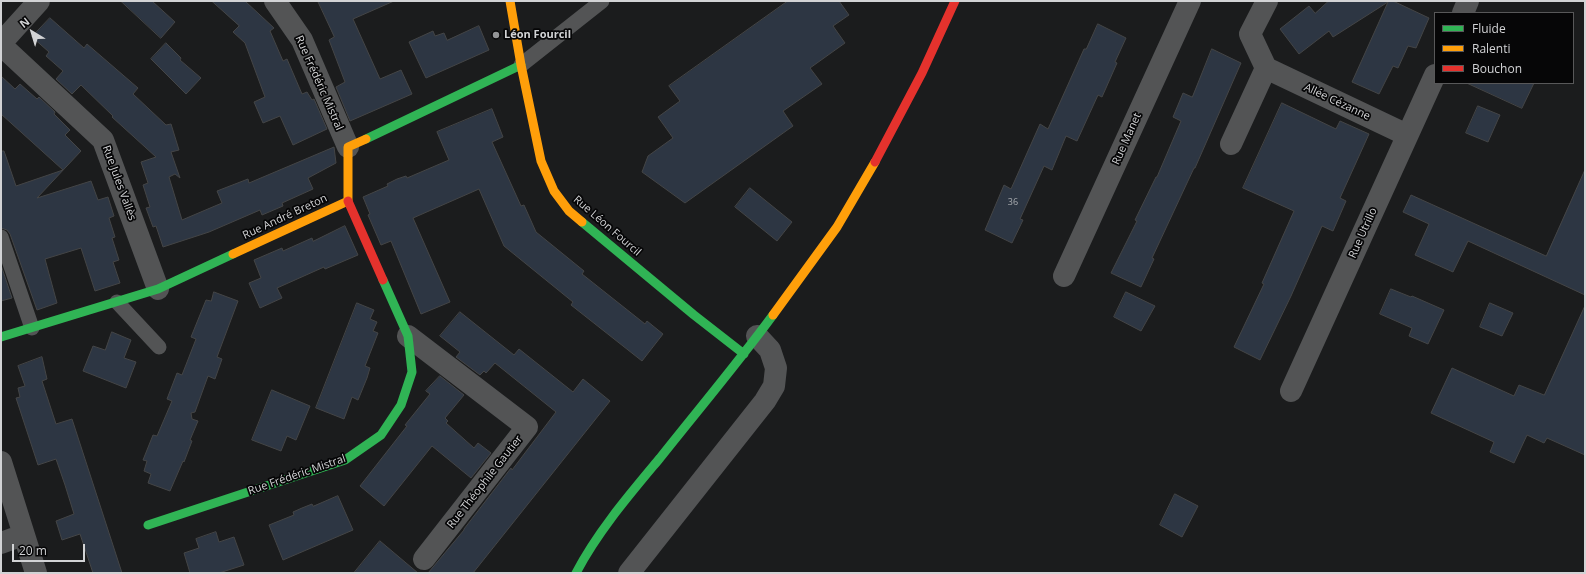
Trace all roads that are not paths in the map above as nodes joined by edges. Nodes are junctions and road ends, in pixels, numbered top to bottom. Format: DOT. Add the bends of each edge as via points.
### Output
graph roads {
  1 [pos="39,1"];
  2 [pos="275,1"];
  3 [pos="510,1"];
  4 [pos="602,1"];
  5 [pos="955,1"];
  6 [pos="1190,1"];
  7 [pos="1267,1"];
  8 [pos="1468,1"];
  9 [pos="1463,12"];
  10 [pos="1,44"];
  11 [pos="521,65"];
  12 [pos="1266,68"];
  13 [pos="1434,77"];
  14 [pos="1407,136"];
  15 [pos="1231,144"];
  16 [pos="348,147"];
  17 [pos="348,201"];
  18 [pos="1,237"];
  19 [pos="1064,276"];
  20 [pos="158,289"];
  21 [pos="117,302"];
  22 [pos="32,328"];
  23 [pos="408,336"];
  24 [pos="758,336"];
  25 [pos="1,337"];
  26 [pos="159,347"];
  27 [pos="744,354"];
  28 [pos="1291,391"];
  29 [pos="1,462"];
  30 [pos="148,525"];
  31 [pos="23,535"];
  32 [pos="1,542"];
  33 [pos="424,559"];
  34 [pos="36,573"];
  35 [pos="576,573"];
  36 [pos="629,573"];
  1 -- 10 [label="street"];
  2 -- 16 [label="street, Rue Frédéric Mistral" via="302,40"];
  3 -- 11 [label="street, Rue Léon Fourcil"];
  4 -- 11 [label="lane"];
  5 -- 24 [label="street" via="922,73 870,172 837,227"];
  6 -- 19 [label="street, Rue Manet"];
  7 -- 12 [label="street" via="1250,34"];
  8 -- 9 [label="street"];
  10 -- 20 [label="street, Rue Jules Vallès" via="103,140"];
  11 -- 16 [label="street"];
  11 -- 27 [label="street, Rue Léon Fourcil" via="541,161 554,191 569,211"];
  12 -- 14 [label="street, Allée Cézanne"];
  12 -- 15 [label="street"];
  13 -- 14 [label="street, Rue Utrillo"];
  14 -- 28 [label="street, Rue Utrillo"];
  16 -- 17 [label="street"];
  17 -- 20 [label="street, Rue André Breton"];
  17 -- 23 [label="street, Rue Frédéric Mistral"];
  18 -- 22 [label="lane"];
  20 -- 21 [label="street, Rue André Breton"];
  21 -- 22 [label="street, Rue André Breton"];
  21 -- 26 [label="lane"];
  22 -- 25 [label="street, Rue André Breton"];
  23 -- 30 [label="street, Rue Frédéric Mistral" via="412,372 401,405 381,435 345,460"];
  23 -- 33 [label="street, Rue Théophile Gautier" via="527,427"];
  24 -- 27 [label="street"];
  24 -- 36 [label="street" via="770,350 776,368 774,386 765,401"];
  27 -- 35 [label="street" via="626,500"];
  29 -- 31 [label="street"];
  31 -- 32 [label="street"];
  31 -- 34 [label="street"];
}
